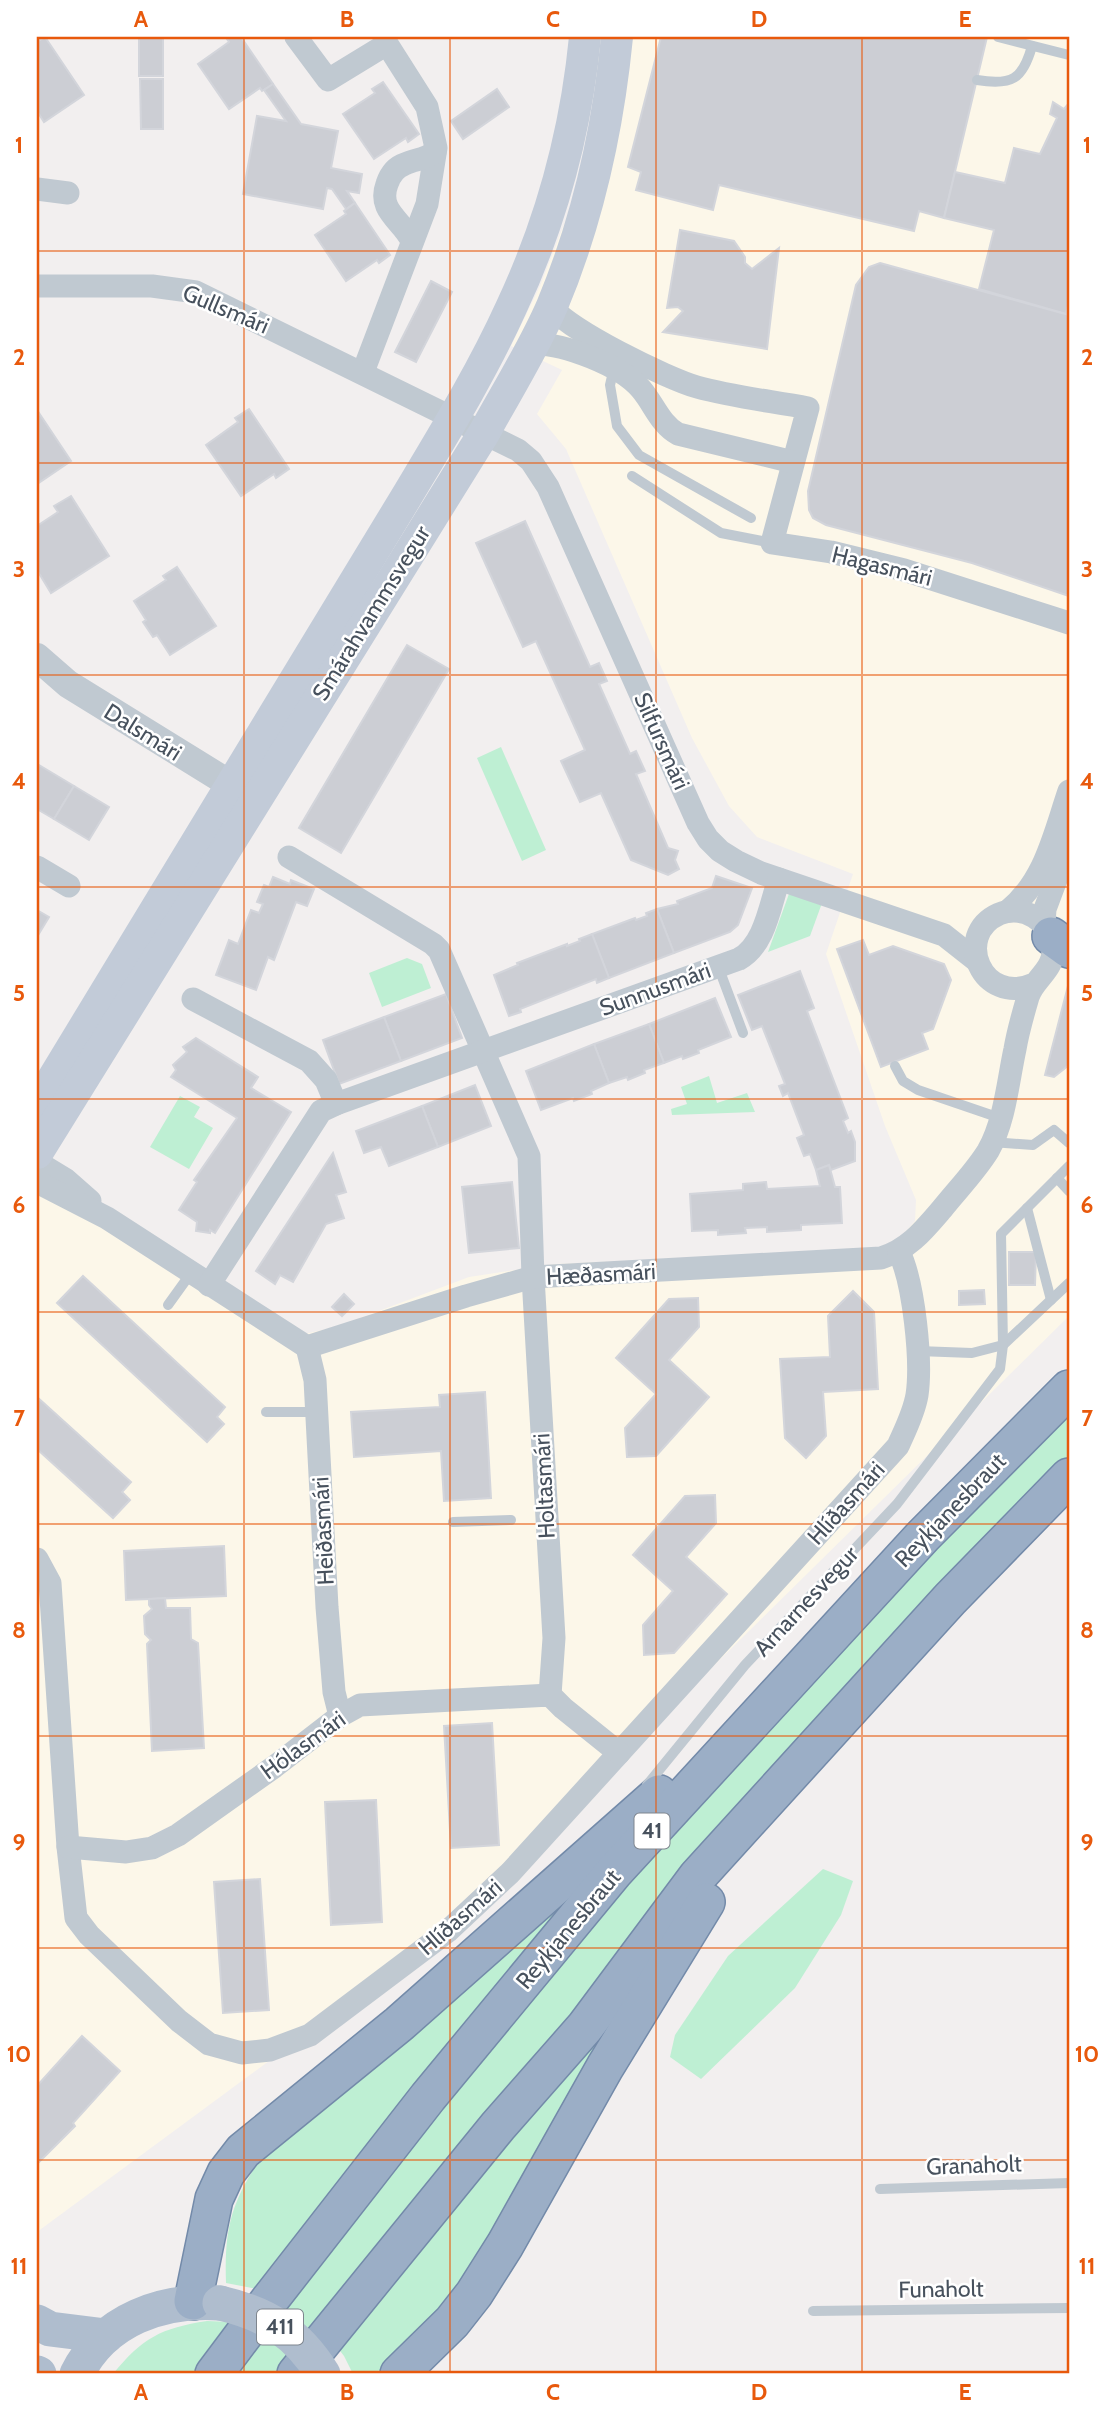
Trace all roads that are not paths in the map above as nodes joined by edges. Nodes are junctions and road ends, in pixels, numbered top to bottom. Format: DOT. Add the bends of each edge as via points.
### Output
graph roads {
  1 [pos="296,37"];
  2 [pos="585,37"];
  3 [pos="617,37"];
  4 [pos="998,37"];
  5 [pos="1032,46"];
  6 [pos="1069,55"];
  7 [pos="977,80"];
  8 [pos="435,152"];
  9 [pos="37,189"];
  10 [pos="68,193"];
  11 [pos="412,241"];
  12 [pos="37,286"];
  13 [pos="552,307"];
  14 [pos="533,344"];
  15 [pos="618,360"];
  16 [pos="363,372"];
  17 [pos="453,417"];
  18 [pos="484,433"];
  19 [pos="793,462"];
  20 [pos="632,476"];
  21 [pos="751,518"];
  22 [pos="772,542"];
  23 [pos="1069,623"];
  24 [pos="37,657"];
  25 [pos="1069,791"];
  26 [pos="243,792"];
  27 [pos="1069,845"];
  28 [pos="289,857"];
  29 [pos="37,867"];
  30 [pos="779,879"];
  31 [pos="69,886"];
  32 [pos="1008,911"];
  33 [pos="982,929"];
  34 [pos="944,935"];
  35 [pos="1055,936"];
  36 [pos="977,961"];
  37 [pos="718,966"];
  38 [pos="996,984"];
  39 [pos="1034,984"];
  40 [pos="193,999"];
  41 [pos="743,1033"];
  42 [pos="1015,1048"];
  43 [pos="484,1050"];
  44 [pos="895,1066"];
  45 [pos="336,1104"];
  46 [pos="37,1105"];
  47 [pos="1000,1118"];
  48 [pos="992,1142"];
  49 [pos="1069,1143"];
  50 [pos="37,1153"];
  51 [pos="37,1162"];
  52 [pos="1069,1166"];
  53 [pos="1057,1178"];
  54 [pos="37,1182"];
  55 [pos="1069,1191"];
  56 [pos="1027,1208"];
  57 [pos="107,1218"];
  58 [pos="899,1252"];
  59 [pos="533,1278"];
  60 [pos="200,1279"];
  61 [pos="1069,1283"];
  62 [pos="1051,1300"];
  63 [pos="168,1306"];
  64 [pos="1003,1345"];
  65 [pos="307,1347"];
  66 [pos="918,1351"];
  67 [pos="1069,1389"];
  68 [pos="267,1412"];
  69 [pos="316,1412"];
  70 [pos="1069,1477"];
  71 [pos="1069,1501"];
  72 [pos="511,1520"];
  73 [pos="453,1522"];
  74 [pos="1004,1544"];
  75 [pos="37,1559"];
  76 [pos="782,1689"];
  77 [pos="550,1695"];
  78 [pos="340,1716"];
  79 [pos="619,1753"];
  80 [pos="794,1769"];
  81 [pos="68,1847"];
  82 [pos="595,1850"];
  83 [pos="1069,2183"];
  84 [pos="880,2189"];
  85 [pos="207,2302"];
  86 [pos="1069,2308"];
  87 [pos="813,2311"];
  88 [pos="37,2322"];
  89 [pos="106,2336"];
  90 [pos="77,2374"];
  91 [pos="214,2374"];
  92 [pos="296,2374"];
  93 [pos="323,2374"];
  94 [pos="399,2374"];
  1 -- 8 [label="street" via="328,80 387,44 427,107"];
  2 -- 17 [label="main road, Smárahvammsvegur" via="568,141 540,236 510,311"];
  3 -- 13 [label="main road, Smárahvammsvegur" via="600,153"];
  4 -- 5 [label="lane"];
  5 -- 6 [label="lane"];
  5 -- 7 [label="lane" via="1026,66 1016,78 1003,83"];
  8 -- 11 [label="street" via="427,204"];
  8 -- 11 [label="street" via="395,170 385,189 390,215"];
  9 -- 10 [label="street"];
  11 -- 16 [label="street"];
  12 -- 16 [label="street, Gullsmári" via="187,289"];
  13 -- 14 [label="main road, Smárahvammsvegur"];
  13 -- 15 [label="street"];
  14 -- 15 [label="street"];
  14 -- 18 [label="main road, Smárahvammsvegur"];
  15 -- 19 [label="street" via="667,426 678,434"];
  15 -- 19 [label="street" via="698,387 808,408"];
  15 -- 21 [label="lane" via="610,385 617,426 639,455"];
  16 -- 17 [label="street, Gullsmári"];
  17 -- 18 [label="street, Gullsmári"];
  17 -- 26 [label="main road, Smárahvammsvegur"];
  18 -- 26 [label="main road, Smárahvammsvegur"];
  18 -- 30 [label="street, Silfursmári" via="518,450 548,487 708,839 726,855"];
  19 -- 22 [label="street"];
  20 -- 22 [label="lane" via="721,533"];
  22 -- 23 [label="street, Hagasmári" via="904,570"];
  24 -- 26 [label="street, Dalsmári" via="68,684"];
  25 -- 32 [label="street" via="1033,887"];
  26 -- 46 [label="main road, Smárahvammsvegur"];
  26 -- 50 [label="main road, Smárahvammsvegur"];
  27 -- 35 [label="street" via="1045,909"];
  28 -- 43 [label="street" via="364,911 433,944"];
  29 -- 31 [label="street"];
  30 -- 34 [label="street, Silfursmári"];
  30 -- 37 [label="street, Sunnusmári" via="754,947 739,959"];
  32 -- 33 [label="street"];
  32 -- 35 [label="street" via="1027,913"];
  33 -- 34 [label="street, Silfursmári"];
  33 -- 36 [label="street" via="975,950"];
  34 -- 36 [label="street, Silfursmári"];
  35 -- 39 [label="street" via="1049,968"];
  36 -- 38 [label="street" via="984,975"];
  37 -- 41 [label="lane"];
  37 -- 43 [label="street, Sunnusmári"];
  38 -- 39 [label="street" via="1015,989"];
  38 -- 42 [label="street, Hæðasmári" via="1007,1008"];
  39 -- 42 [label="street, Hæðasmári"];
  40 -- 45 [label="street" via="309,1061 326,1080"];
  42 -- 47 [label="street, Hæðasmári"];
  43 -- 45 [label="street, Sunnusmári"];
  43 -- 59 [label="street" via="529,1156"];
  44 -- 47 [label="lane" via="903,1081 918,1090"];
  45 -- 60 [label="street, Sunnusmári" via="321,1111"];
  47 -- 48 [label="street, Hæðasmári"];
  48 -- 49 [label="lane" via="1033,1145 1054,1130"];
  48 -- 58 [label="street, Hæðasmári" via="977,1167"];
  51 -- 57 [label="street" via="65,1179"];
  52 -- 53 [label="lane"];
  53 -- 55 [label="lane"];
  53 -- 56 [label="lane"];
  54 -- 57 [label="street"];
  56 -- 62 [label="lane"];
  56 -- 64 [label="lane" via="1001,1234"];
  57 -- 60 [label="street"];
  58 -- 59 [label="street, Hæðasmári" via="871,1260"];
  58 -- 66 [label="street, Hlíðasmári" via="909,1280"];
  59 -- 65 [label="street, Hæðasmári"];
  59 -- 77 [label="street, Holtasmári" via="554,1638"];
  60 -- 63 [label="lane"];
  60 -- 65 [label="street"];
  61 -- 62 [label="lane"];
  62 -- 64 [label="lane"];
  64 -- 66 [label="lane" via="972,1353"];
  64 -- 82 [label="lane, Arnarnesvegur" via="1000,1369 898,1504 745,1665"];
  65 -- 69 [label="street, Heiðasmári"];
  66 -- 79 [label="street, Hlíðasmári" via="917,1395 898,1446"];
  67 -- 76 [label="highway, Reykjanesbraut / 41" via="923,1536"];
  68 -- 69 [label="lane"];
  69 -- 78 [label="street, Heiðasmári" via="328,1619"];
  70 -- 74 [label="highway"];
  71 -- 74 [label="highway"];
  72 -- 73 [label="lane"];
  74 -- 80 [label="highway"];
  75 -- 81 [label="street, Hlíðasmári" via="50,1583"];
  76 -- 82 [label="highway"];
  76 -- 91 [label="highway, Reykjanesbraut / 41" via="614,1872 490,2022"];
  77 -- 78 [label="street, Hólasmári" via="360,1705"];
  77 -- 79 [label="street"];
  78 -- 81 [label="street, Hólasmári" via="178,1835 152,1848 126,1852"];
  79 -- 81 [label="street, Hlíðasmári" via="510,1873 448,1931 310,2035 270,2050 242,2053 209,2045 89,1935 76,1918"];
  80 -- 92 [label="highway" via="698,1878 585,2026"];
  80 -- 94 [label="highway" via="693,1921 480,2284 452,2322"];
  82 -- 85 [label="highway" via="399,2024 243,2151 214,2199"];
  83 -- 84 [label="lane, Granaholt"];
  85 -- 89 [label="main road, 411" via="162,2306"];
  85 -- 93 [label="main road, 411, bridge" via="247,2309 271,2320 293,2336"];
  86 -- 87 [label="lane, Funaholt"];
  88 -- 89 [label="main road" via="50,2329"];
  89 -- 90 [label="main road, 411"];
}
